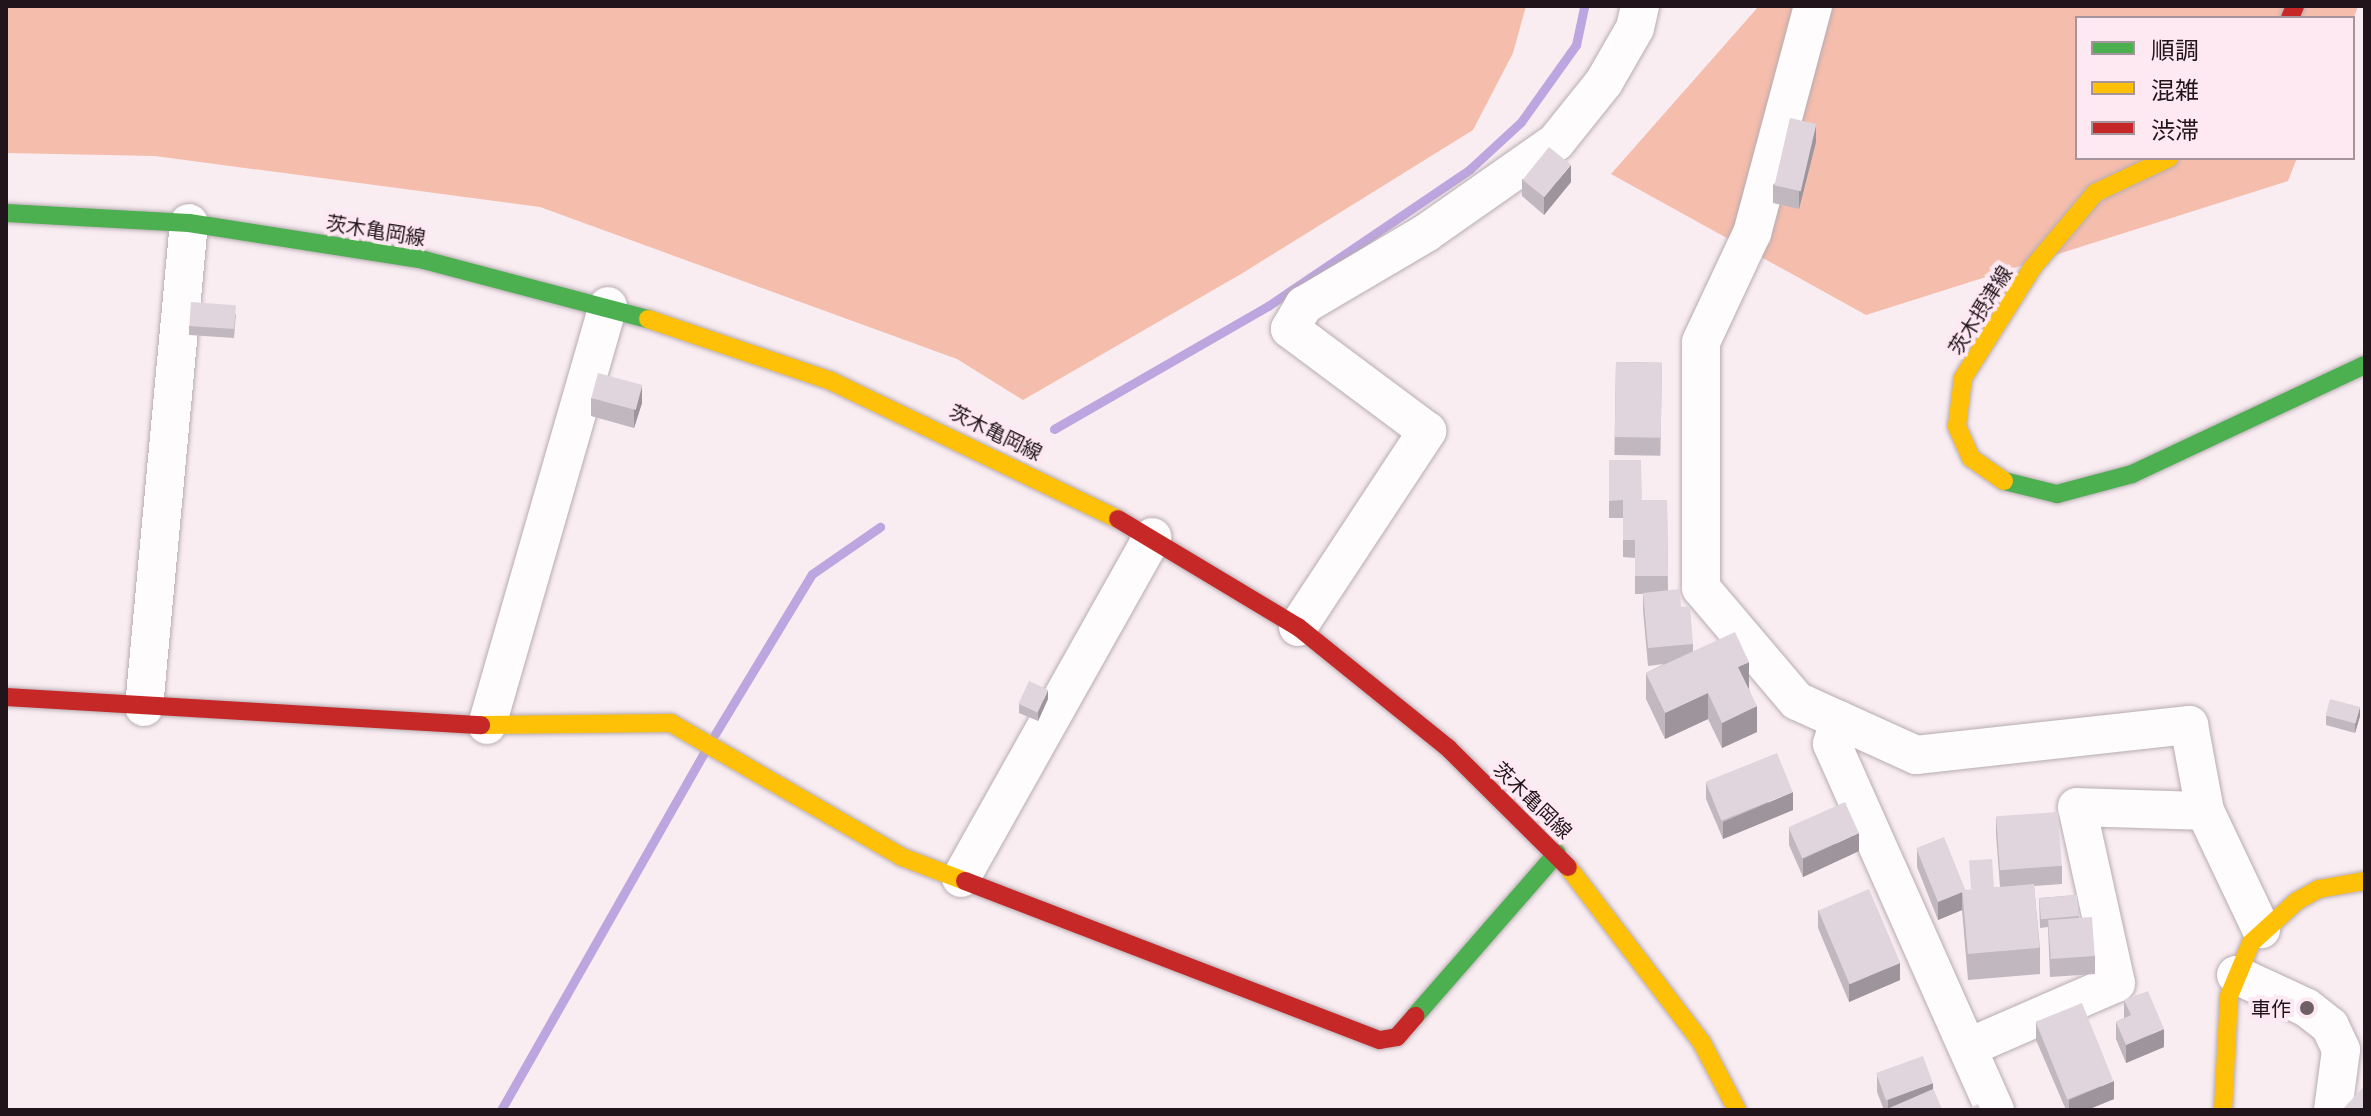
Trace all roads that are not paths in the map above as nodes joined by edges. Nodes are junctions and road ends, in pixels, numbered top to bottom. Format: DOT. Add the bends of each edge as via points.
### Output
graph roads {
  1 [pos="1640,6"];
  2 [pos="1813,6"];
  3 [pos="2165,160"];
  4 [pos="6,213"];
  5 [pos="189,223"];
  6 [pos="608,306"];
  7 [pos="2365,365"];
  8 [pos="1152,537"];
  9 [pos="1298,627"];
  10 [pos="6,697"];
  11 [pos="144,707"];
  12 [pos="1839,720"];
  13 [pos="487,725"];
  14 [pos="2205,811"];
  15 [pos="1557,853"];
  16 [pos="961,878"];
  17 [pos="2365,881"];
  18 [pos="2261,929"];
  19 [pos="2236,975"];
  20 [pos="1969,1047"];
  21 [pos="2340,1070"];
  22 [pos="1737,1110"];
  23 [pos="1995,1110"];
  24 [pos="2223,1110"];
  25 [pos="2302,1110"];
  26 [pos="2333,1110"];
  1 -- 9 [label="street" via="1635,28 1604,82 1556,142 1426,233 1304,305 1290,329 1427,431"];
  2 -- 12 [label="street" via="1752,233 1701,342 1701,588 1797,701"];
  3 -- 7 [label="main road, 茨木摂津線" via="2095,193 2033,267 1963,378 1957,426 1971,458 2011,486 2057,494 2132,474"];
  4 -- 5 [label="main road, 茨木亀岡線"];
  5 -- 6 [label="main road, 茨木亀岡線" via="424,260"];
  5 -- 11 [label="street"];
  6 -- 8 [label="main road, 茨木亀岡線" via="831,381 1022,469"];
  6 -- 13 [label="street"];
  8 -- 9 [label="main road, 茨木亀岡線"];
  8 -- 16 [label="street"];
  9 -- 15 [label="main road, 茨木亀岡線" via="1448,748"];
  10 -- 11 [label="main road"];
  11 -- 13 [label="main road"];
  12 -- 14 [label="street" via="1916,755 2189,725"];
  12 -- 20 [label="street" via="1832,744"];
  13 -- 16 [label="main road" via="671,723 902,857"];
  14 -- 18 [label="street"];
  14 -- 20 [label="street" via="2077,807 2116,983"];
  15 -- 16 [label="main road" via="1397,1037 1380,1040"];
  15 -- 22 [label="main road, 茨木亀岡線" via="1702,1043"];
  17 -- 18 [label="main road" via="2319,889"];
  18 -- 19 [label="main road"];
  19 -- 21 [label="street" via="2307,1008 2330,1026 2341,1050"];
  19 -- 24 [label="main road" via="2225,1022"];
  20 -- 23 [label="street"];
  21 -- 25 [label="street"];
  21 -- 26 [label="street"];
}
